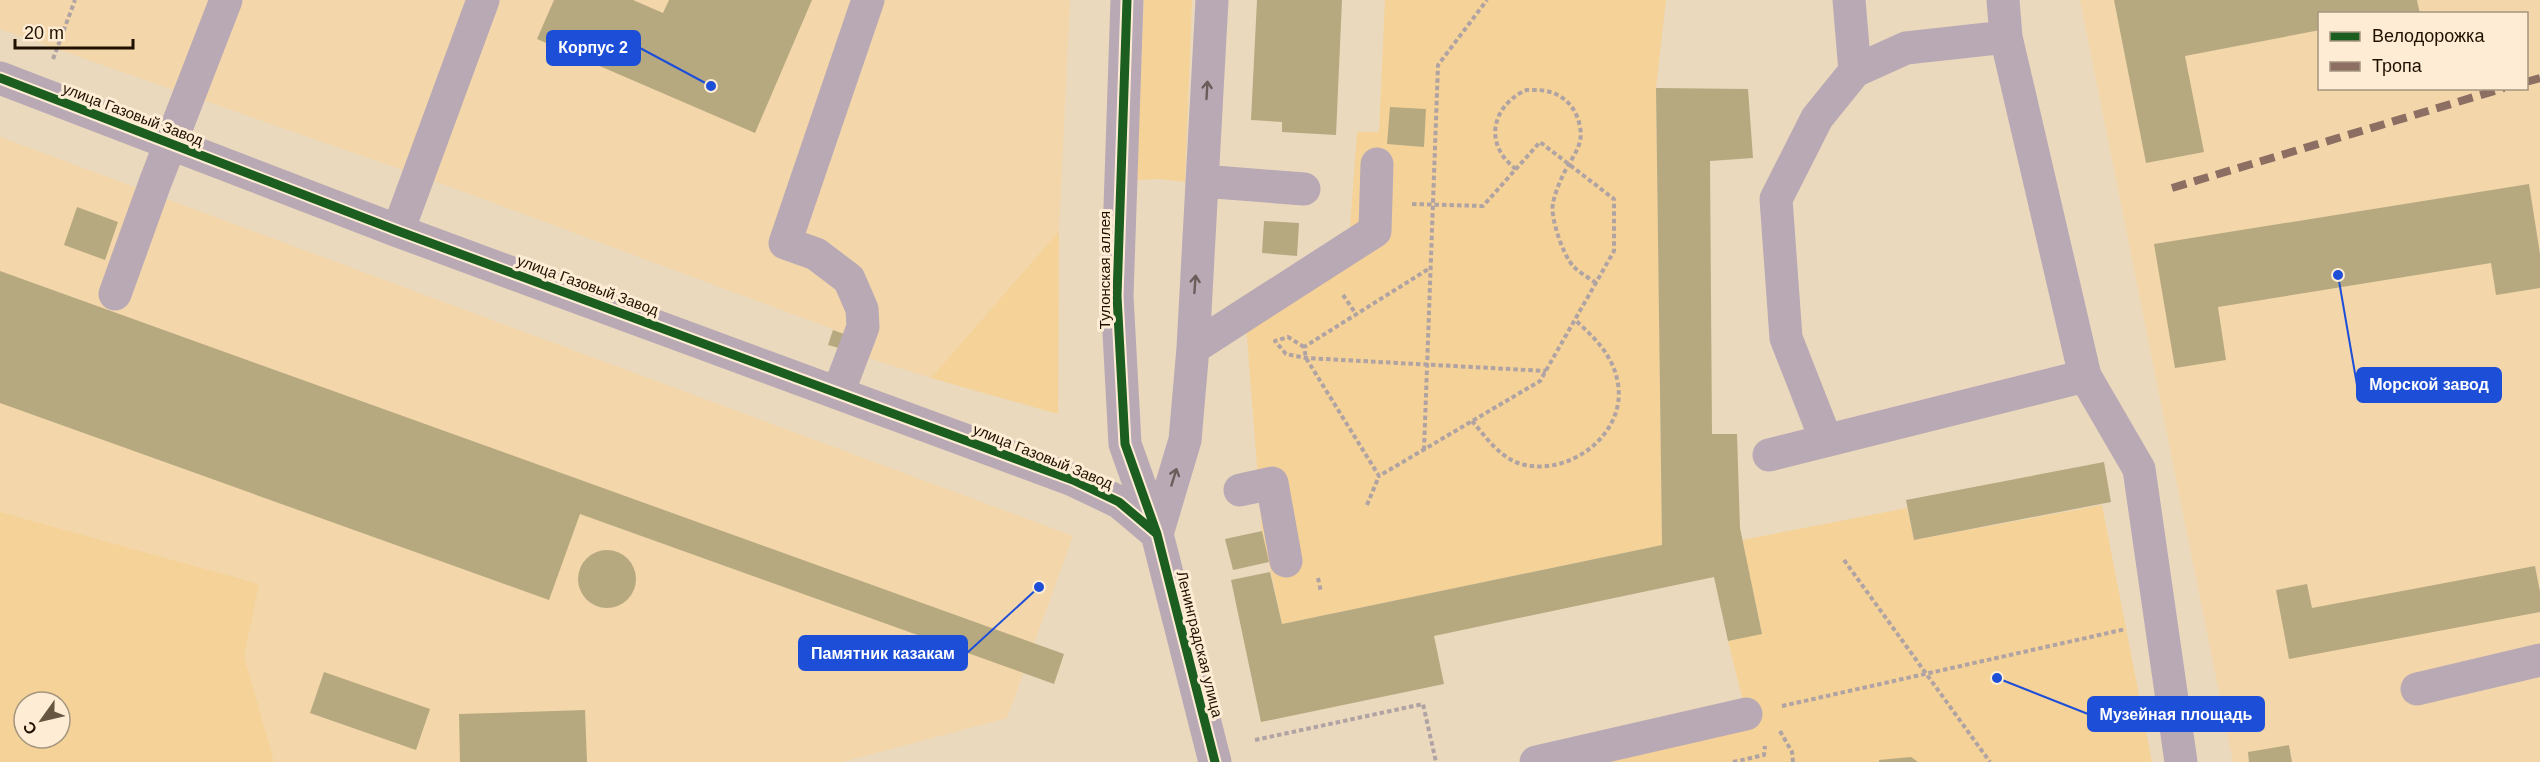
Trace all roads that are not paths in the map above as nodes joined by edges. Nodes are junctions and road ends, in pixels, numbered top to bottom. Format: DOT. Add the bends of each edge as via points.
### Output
graph roads {
  1 [pos="226,0"];
  2 [pos="483,0"];
  3 [pos="868,0"];
  4 [pos="1127,0"];
  5 [pos="1212,0"];
  6 [pos="1849,0"];
  7 [pos="2003,0"];
  8 [pos="2006,37"];
  9 [pos="1855,71"];
  10 [pos="0,78"];
  11 [pos="170,144"];
  12 [pos="1377,164"];
  13 [pos="1202,182"];
  14 [pos="1304,189"];
  15 [pos="398,231"];
  16 [pos="115,294"];
  17 [pos="1193,348"];
  18 [pos="2085,376"];
  19 [pos="838,393"];
  20 [pos="1826,440"];
  21 [pos="1768,454"];
  22 [pos="1240,490"];
  23 [pos="1157,534"];
  24 [pos="1287,561"];
  25 [pos="2540,660"];
  26 [pos="2417,689"];
  27 [pos="1757,711"];
  28 [pos="1215,762"];
  29 [pos="1536,762"];
  30 [pos="2181,762"];
  1 -- 11 [label="street"];
  2 -- 15 [label="street"];
  3 -- 19 [label="street" via="785,243 816,254 849,279 862,309 863,327"];
  4 -- 23 [label="street, Тулонская аллея" via="1117,308 1125,444"];
  13 -- 5 [label="street, one-way"];
  6 -- 9 [label="street"];
  7 -- 8 [label="street"];
  8 -- 9 [label="street" via="1906,48"];
  8 -- 18 [label="street"];
  9 -- 20 [label="street" via="1817,118 1776,199 1786,338"];
  10 -- 11 [label="street, улица Газовый Завод"];
  11 -- 15 [label="street, улица Газовый Завод"];
  11 -- 16 [label="street"];
  12 -- 17 [label="street" via="1375,231"];
  13 -- 14 [label="street"];
  17 -- 13 [label="street, one-way"];
  15 -- 19 [label="street, улица Газовый Завод"];
  23 -- 17 [label="street, one-way" via="1185,440"];
  18 -- 20 [label="street"];
  18 -- 30 [label="street" via="2139,468"];
  19 -- 23 [label="street, улица Газовый Завод" via="1073,480 1119,502"];
  20 -- 21 [label="street"];
  22 -- 24 [label="street" via="1272,483"];
  23 -- 28 [label="street, Ленинградская улица"];
  25 -- 26 [label="street"];
  27 -- 29 [label="street"];
}
